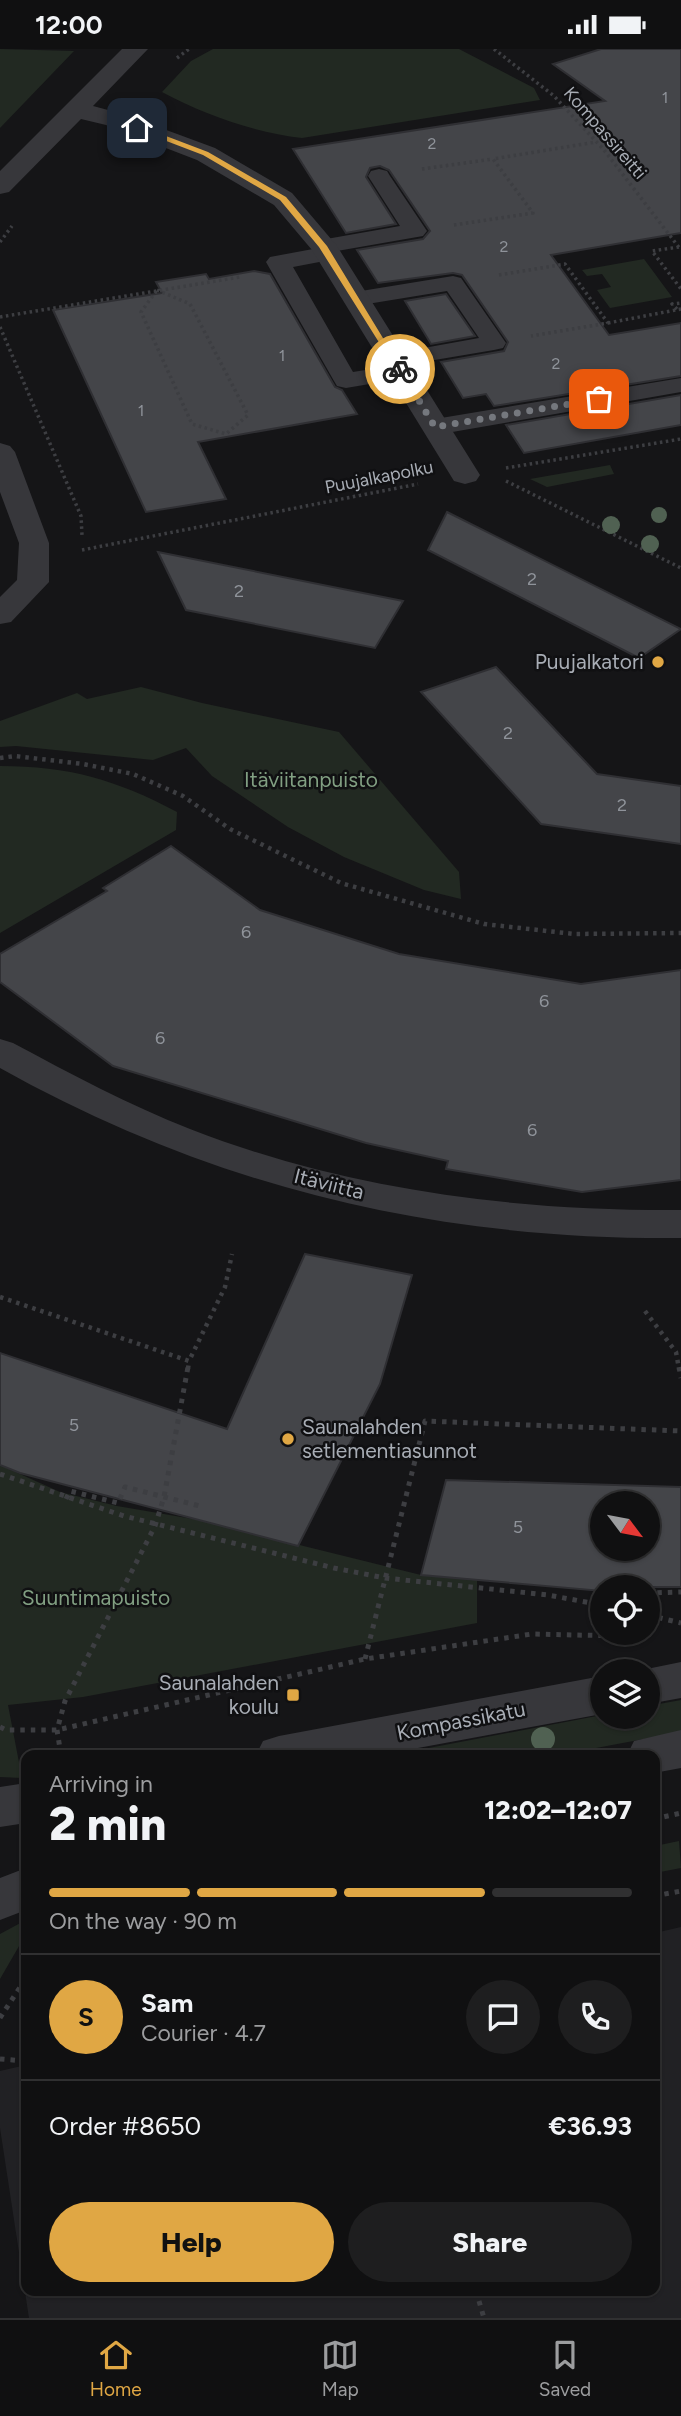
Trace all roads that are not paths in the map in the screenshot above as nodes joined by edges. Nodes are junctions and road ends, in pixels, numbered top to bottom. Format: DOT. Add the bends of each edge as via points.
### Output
graph roads {
  1 [pos="136,49"];
  2 [pos="76,110"];
  3 [pos="379,176"];
  4 [pos="0,185"];
  5 [pos="325,250"];
  6 [pos="355,299"];
  7 [pos="398,366"];
  8 [pos="681,385"];
  9 [pos="435,427"];
  10 [pos="0,452"];
  11 [pos="476,473"];
  12 [pos="0,615"];
  13 [pos="0,1052"];
  14 [pos="681,1224"];
  15 [pos="681,1680"];
  16 [pos="660,1684"];
  17 [pos="590,1697"];
  18 [pos="681,1749"];
  19 [pos="306,1750"];
  20 [pos="660,1753"];
  21 [pos="21,1804"];
  22 [pos="0,1807"];
  23 [pos="21,1891"];
  24 [pos="0,1899"];
  1 -- 2 [label="street"];
  2 -- 4 [label="street"];
  2 -- 5 [label="street" via="206,153 283,199"];
  3 -- 5 [label="lane" via="415,231"];
  5 -- 6 [label="street"];
  5 -- 7 [label="lane" via="278,263 346,381"];
  6 -- 7 [label="street"];
  6 -- 7 [label="lane" via="453,283 494,343"];
  7 -- 9 [label="street"];
  8 -- 9 [label="lane"];
  9 -- 11 [label="street"];
  10 -- 12 [label="street" via="34,543 33,582"];
  13 -- 14 [label="street, Itäviitta" via="112,1111 187,1142 364,1194 546,1221"];
  15 -- 16 [label="street"];
  17 -- 19 [label="street, Kompassikatu"];
  18 -- 20 [label="street"];
  21 -- 22 [label="street"];
  23 -- 24 [label="street"];
}
